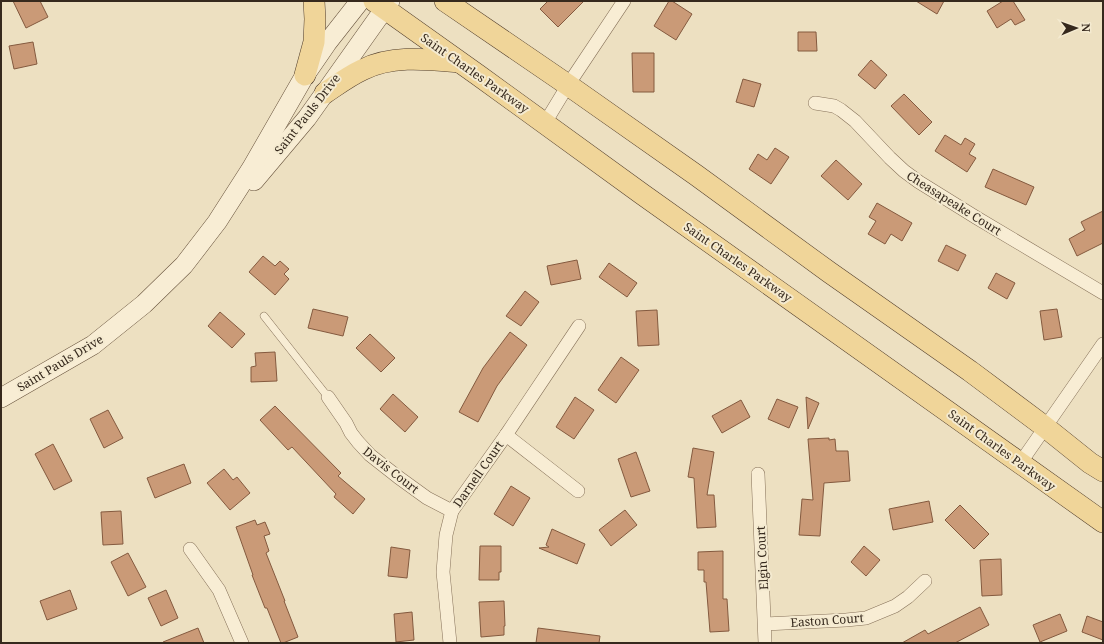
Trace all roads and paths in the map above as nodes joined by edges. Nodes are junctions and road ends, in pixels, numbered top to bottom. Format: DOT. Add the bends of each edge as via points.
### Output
graph roads {
  1 [pos="314,1"];
  2 [pos="360,1"];
  3 [pos="445,1"];
  4 [pos="624,1"];
  5 [pos="383,4"];
  6 [pos="459,62"];
  7 [pos="305,75"];
  8 [pos="568,85"];
  9 [pos="325,93"];
  10 [pos="815,103"];
  11 [pos="545,123"];
  12 [pos="217,222"];
  13 [pos="1103,292"];
  14 [pos="264,316"];
  15 [pos="580,326"];
  16 [pos="1103,344"];
  17 [pos="328,397"];
  18 [pos="1,398"];
  19 [pos="1045,427"];
  20 [pos="506,435"];
  21 [pos="1021,462"];
  22 [pos="1103,471"];
  23 [pos="758,474"];
  24 [pos="578,491"];
  25 [pos="452,511"];
  26 [pos="1103,522"];
  27 [pos="190,549"];
  28 [pos="925,581"];
  29 [pos="764,624"];
  30 [pos="242,643"];
  31 [pos="450,643"];
  32 [pos="765,643"];
  1 -- 7 [label="main road" via="314,42"];
  2 -- 7 [label="street, Saint Pauls Drive"];
  3 -- 8 [label="main road"];
  4 -- 8 [label="street"];
  5 -- 6 [label="main road, Saint Charles Parkway"];
  5 -- 9 [label="street, Saint Pauls Drive"];
  6 -- 9 [label="main road" via="411,59 384,62 362,70"];
  6 -- 11 [label="main road, Saint Charles Parkway"];
  7 -- 12 [label="street, Saint Pauls Drive"];
  8 -- 11 [label="street"];
  8 -- 19 [label="main road"];
  9 -- 12 [label="street, Saint Pauls Drive" via="307,118"];
  10 -- 13 [label="street, Cheasapeake Court" via="841,110 894,162 919,182"];
  11 -- 21 [label="main road, Saint Charles Parkway"];
  12 -- 18 [label="street, Saint Pauls Drive" via="184,265 126,319 93,345"];
  14 -- 17 [label="lane"];
  15 -- 20 [label="street, Darnell Court"];
  16 -- 19 [label="street"];
  17 -- 25 [label="street, Davis Court" via="351,433 370,455 427,498"];
  19 -- 21 [label="street"];
  19 -- 22 [label="main road"];
  20 -- 24 [label="street"];
  20 -- 25 [label="street, Darnell Court"];
  21 -- 26 [label="main road, Saint Charles Parkway"];
  23 -- 29 [label="street, Elgin Court"];
  25 -- 31 [label="street, Darnell Court" via="446,535 443,572"];
  27 -- 30 [label="street" via="219,590"];
  28 -- 29 [label="street, Easton Court" via="895,606 866,618"];
  29 -- 32 [label="street, Elgin Court"];
}
